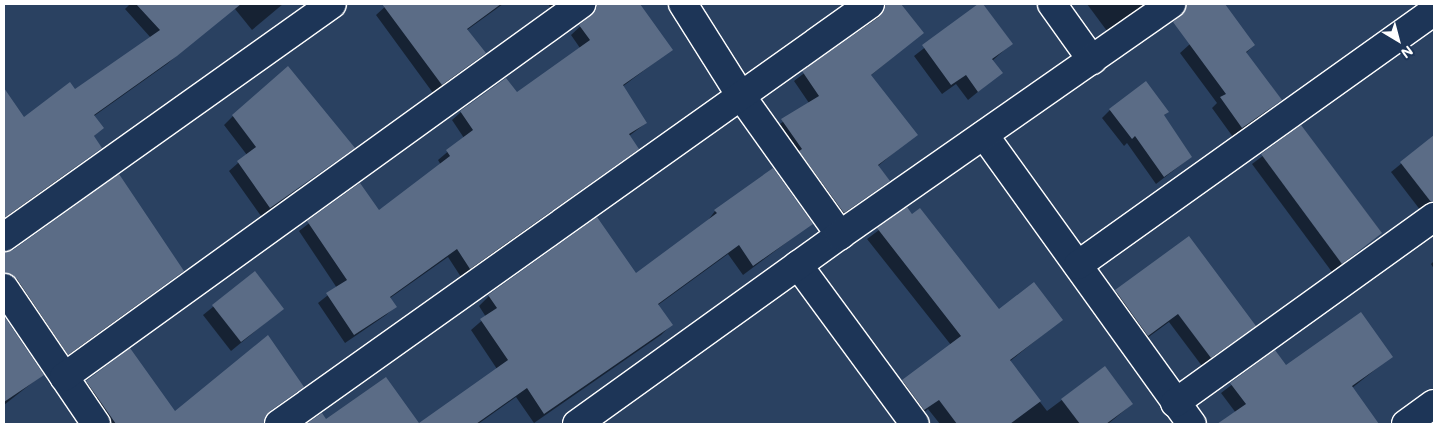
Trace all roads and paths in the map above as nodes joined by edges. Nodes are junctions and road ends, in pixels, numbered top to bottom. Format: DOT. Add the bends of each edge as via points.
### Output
graph roads {
  1 [pos="332,4"];
  2 [pos="581,4"];
  3 [pos="683,4"];
  4 [pos="1052,4"];
  5 [pos="1171,4"];
  6 [pos="856,8"];
  7 [pos="1434,11"];
  8 [pos="1092,60"];
  9 [pos="742,96"];
  10 [pos="984,135"];
  11 [pos="1434,217"];
  12 [pos="840,235"];
  13 [pos="4,237"];
  14 [pos="798,265"];
  15 [pos="1078,265"];
  16 [pos="4,288"];
  17 [pos="64,377"];
  18 [pos="1175,403"];
  19 [pos="1434,404"];
  20 [pos="587,421"];
  21 [pos="96,424"];
  22 [pos="278,424"];
  23 [pos="915,424"];
  24 [pos="1192,424"];
  25 [pos="1406,424"];
  1 -- 13 [label="street"];
  2 -- 17 [label="street"];
  3 -- 9 [label="street"];
  4 -- 8 [label="street"];
  5 -- 8 [label="street"];
  6 -- 9 [label="street"];
  7 -- 15 [label="street"];
  8 -- 10 [label="street"];
  9 -- 12 [label="street"];
  9 -- 22 [label="street"];
  10 -- 12 [label="street"];
  10 -- 15 [label="street"];
  11 -- 18 [label="street"];
  12 -- 14 [label="street"];
  14 -- 20 [label="street"];
  14 -- 23 [label="street"];
  15 -- 18 [label="street"];
  16 -- 17 [label="street"];
  17 -- 21 [label="street"];
  18 -- 24 [label="street"];
  19 -- 25 [label="street"];
}
